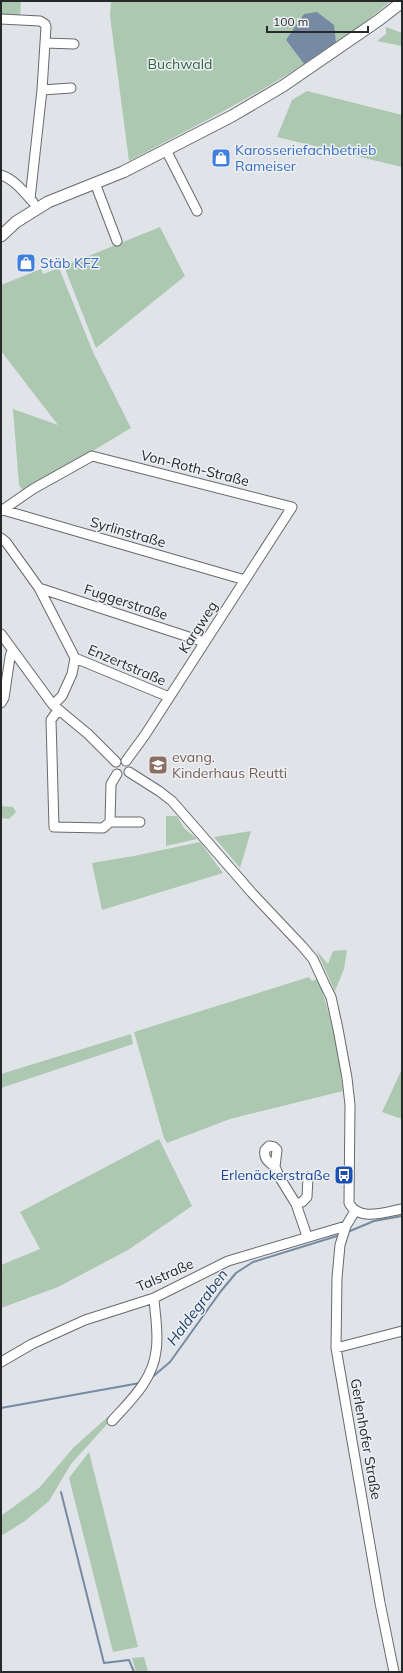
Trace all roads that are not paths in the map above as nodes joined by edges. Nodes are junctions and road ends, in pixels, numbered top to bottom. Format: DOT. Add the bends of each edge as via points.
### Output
graph roads {
  1 [pos="402,2"];
  2 [pos="1,19"];
  3 [pos="46,43"];
  4 [pos="74,44"];
  5 [pos="71,88"];
  6 [pos="42,90"];
  7 [pos="166,150"];
  8 [pos="1,175"];
  9 [pos="95,183"];
  10 [pos="30,199"];
  11 [pos="38,208"];
  12 [pos="197,211"];
  13 [pos="1,236"];
  14 [pos="117,241"];
  15 [pos="292,507"];
  16 [pos="2,511"];
  17 [pos="1,538"];
  18 [pos="245,580"];
  19 [pos="39,588"];
  20 [pos="1,634"];
  21 [pos="204,642"];
  22 [pos="12,649"];
  23 [pos="75,658"];
  24 [pos="169,697"];
  25 [pos="1,704"];
  26 [pos="55,708"];
  27 [pos="126,761"];
  28 [pos="116,762"];
  29 [pos="129,772"];
  30 [pos="117,774"];
  31 [pos="110,822"];
  32 [pos="140,822"];
  33 [pos="276,1167"];
  34 [pos="308,1177"];
  35 [pos="296,1204"];
  36 [pos="402,1209"];
  37 [pos="355,1211"];
  38 [pos="346,1226"];
  39 [pos="307,1236"];
  40 [pos="154,1298"];
  41 [pos="402,1331"];
  42 [pos="336,1348"];
  43 [pos="1,1362"];
  44 [pos="112,1421"];
  45 [pos="394,1672"];
  1 -- 7 [label="main road" via="283,86"];
  2 -- 3 [label="street" via="42,21 46,27"];
  3 -- 4 [label="street"];
  3 -- 6 [label="street"];
  5 -- 6 [label="street"];
  6 -- 10 [label="street"];
  7 -- 9 [label="main road"];
  7 -- 12 [label="street"];
  8 -- 10 [label="street" via="9,178"];
  9 -- 11 [label="main road"];
  9 -- 14 [label="street"];
  10 -- 11 [label="street"];
  11 -- 13 [label="main road" via="16,222"];
  15 -- 16 [label="street, Von-Roth-Straße" via="92,456 33,489"];
  15 -- 18 [label="street, Kargweg"];
  16 -- 18 [label="street, Syrlinstraße"];
  17 -- 19 [label="street" via="7,542"];
  18 -- 21 [label="street, Kargweg"];
  19 -- 21 [label="street, Fuggerstraße"];
  19 -- 23 [label="street"];
  20 -- 22 [label="street"];
  21 -- 24 [label="street, Kargweg"];
  22 -- 25 [label="street"];
  22 -- 26 [label="street"];
  23 -- 24 [label="street, Enzertstraße"];
  23 -- 26 [label="street" via="72,674"];
  24 -- 27 [label="street, Kargweg"];
  26 -- 28 [label="street" via="88,734"];
  26 -- 31 [label="street" via="52,720 54,827 103,828"];
  27 -- 28 [label="street"];
  27 -- 29 [label="street" via="129,764"];
  28 -- 30 [label="street" via="114,770"];
  29 -- 30 [label="street" via="124,775"];
  29 -- 37 [label="street" via="172,801 313,959 331,997 347,1078 350,1105 349,1203"];
  30 -- 31 [label="street" via="111,784"];
  31 -- 32 [label="street"];
  33 -- 35 [label="street"];
  34 -- 35 [label="street" via="307,1197"];
  35 -- 39 [label="street"];
  36 -- 37 [label="street" via="366,1215"];
  37 -- 38 [label="street, Gerlenhofer Straße"];
  38 -- 39 [label="street, Talstraße"];
  38 -- 42 [label="street, Gerlenhofer Straße" via="340,1245 337,1278"];
  39 -- 40 [label="street, Talstraße" via="228,1261"];
  40 -- 43 [label="street, Talstraße" via="85,1320 32,1344"];
  40 -- 44 [label="street" via="157,1331 153,1364 141,1389"];
  41 -- 42 [label="street"];
  42 -- 45 [label="street, Gerlenhofer Straße"];
}
